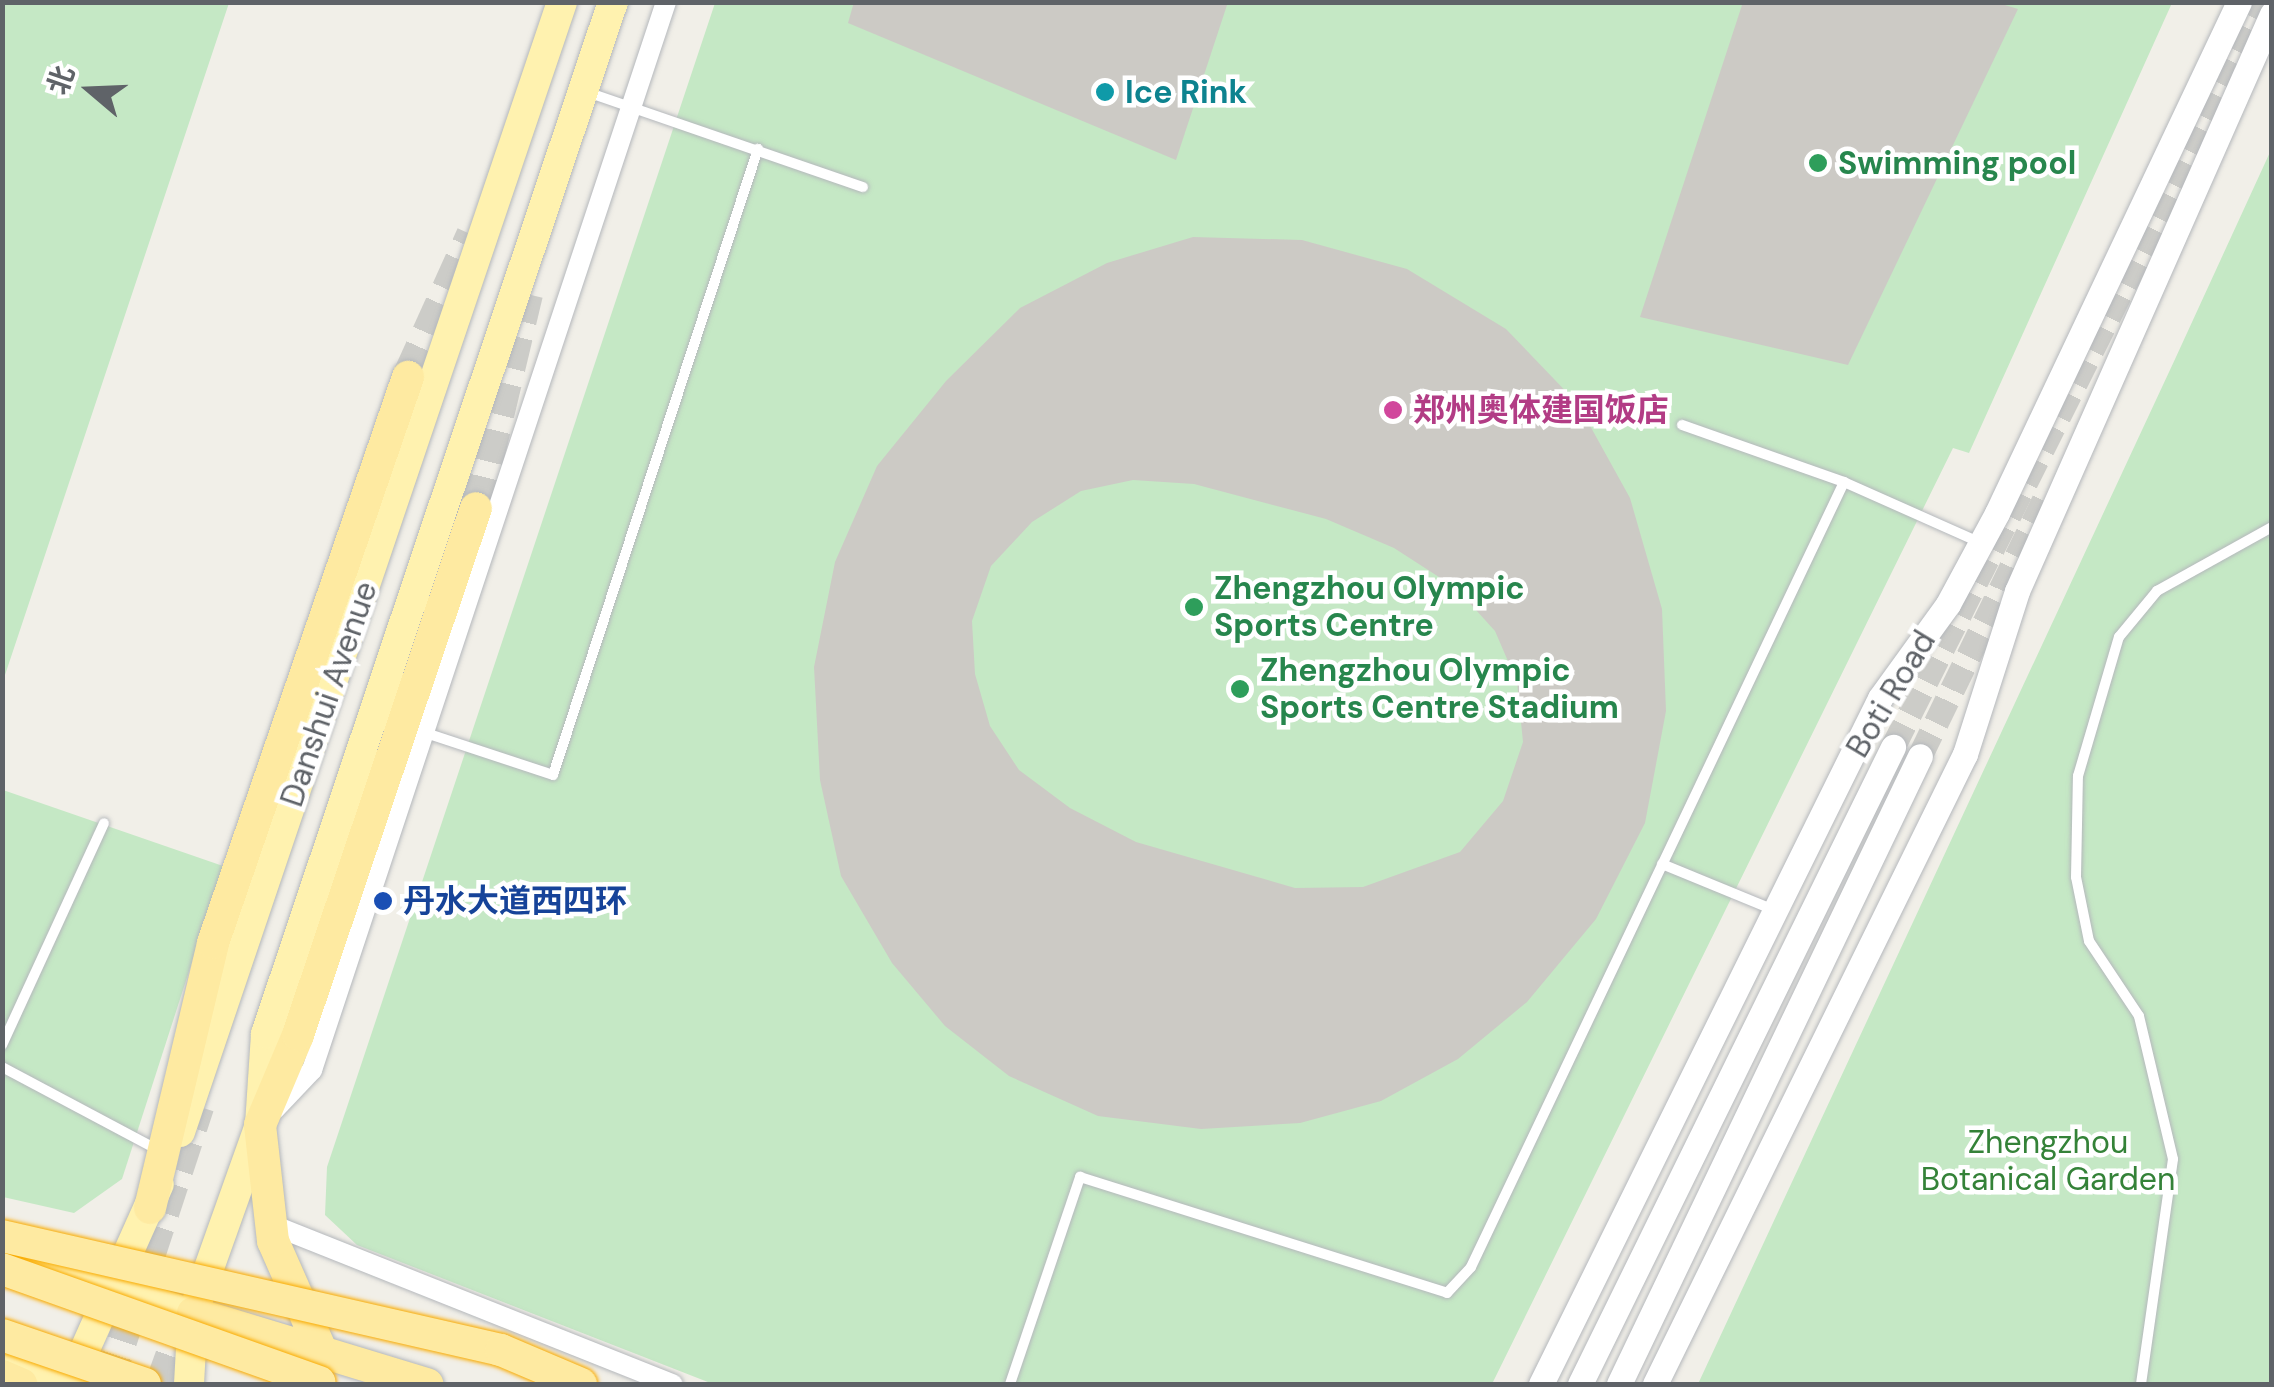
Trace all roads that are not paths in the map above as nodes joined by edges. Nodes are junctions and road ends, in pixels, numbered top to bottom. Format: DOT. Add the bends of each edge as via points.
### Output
graph roads {
  1 [pos="562,2"];
  2 [pos="613,2"];
  3 [pos="666,2"];
  4 [pos="2239,2"];
  5 [pos="2272,14"];
  6 [pos="583,90"];
  7 [pos="631,106"];
  8 [pos="758,148"];
  9 [pos="862,186"];
  10 [pos="408,376"];
  11 [pos="1682,425"];
  12 [pos="1844,482"];
  13 [pos="476,508"];
  14 [pos="2272,528"];
  15 [pos="1981,543"];
  16 [pos="422,732"];
  17 [pos="1894,747"];
  18 [pos="1920,756"];
  19 [pos="104,823"];
  20 [pos="1662,864"];
  21 [pos="1775,910"];
  22 [pos="2,1044"];
  23 [pos="2,1067"];
  24 [pos="260,1124"];
  25 [pos="162,1152"];
  26 [pos="150,1208"];
  27 [pos="275,1226"];
  28 [pos="2,1236"];
  29 [pos="2,1253"];
  30 [pos="2,1268"];
  31 [pos="118,1288"];
  32 [pos="195,1325"];
  33 [pos="2,1335"];
  34 [pos="320,1348"];
  35 [pos="2,1355"];
  36 [pos="2,1376"];
  37 [pos="78,1382"];
  38 [pos="21,1384"];
  39 [pos="145,1384"];
  40 [pos="189,1384"];
  41 [pos="324,1384"];
  42 [pos="371,1384"];
  43 [pos="427,1384"];
  44 [pos="581,1384"];
  45 [pos="673,1384"];
  46 [pos="1010,1384"];
  47 [pos="1541,1384"];
  48 [pos="1580,1384"];
  49 [pos="1619,1384"];
  50 [pos="1655,1384"];
  51 [pos="2141,1384"];
  1 -- 26 [label="main road, Danshui Avenue"];
  2 -- 6 [label="main road, Danshui Avenue"];
  3 -- 7 [label="street"];
  4 -- 15 [label="street, Boti Road"];
  5 -- 50 [label="street" via="2159,254 2017,591 1965,754"];
  6 -- 7 [label="lane"];
  6 -- 24 [label="main road, Danshui Avenue" via="266,1034"];
  7 -- 8 [label="lane"];
  7 -- 16 [label="street"];
  8 -- 9 [label="lane"];
  8 -- 16 [label="lane" via="554,775"];
  10 -- 25 [label="highway" via="213,943"];
  11 -- 12 [label="lane"];
  12 -- 15 [label="lane"];
  12 -- 20 [label="lane"];
  13 -- 24 [label="highway" via="298,1034"];
  14 -- 51 [label="lane" via="2157,590 2119,637 2078,776 2076,877 2089,941 2139,1016 2173,1159"];
  15 -- 21 [label="street, Boti Road" via="1880,698"];
  16 -- 24 [label="street" via="312,1070"];
  17 -- 48 [label="street"];
  18 -- 49 [label="street"];
  19 -- 22 [label="lane"];
  20 -- 21 [label="lane"];
  20 -- 46 [label="lane" via="1471,1267 1447,1294 1080,1177"];
  21 -- 47 [label="street, Boti Road"];
  23 -- 25 [label="lane"];
  24 -- 27 [label="highway"];
  24 -- 32 [label="main road, Danshui Avenue"];
  25 -- 26 [label="highway"];
  26 -- 31 [label="main road, Danshui Avenue"];
  27 -- 34 [label="highway" via="273,1240"];
  27 -- 45 [label="street"];
  28 -- 44 [label="highway, bridge" via="501,1350"];
  29 -- 31 [label="main road"];
  30 -- 32 [label="highway, bridge"];
  31 -- 32 [label="main road"];
  31 -- 37 [label="main road, Danshui Avenue"];
  32 -- 34 [label="highway"];
  32 -- 40 [label="main road, Danshui Avenue"];
  32 -- 41 [label="highway, bridge"];
  32 -- 42 [label="main road"];
  33 -- 39 [label="highway, bridge"];
  34 -- 43 [label="highway"];
  35 -- 37 [label="main road"];
  36 -- 38 [label="highway"];
}
